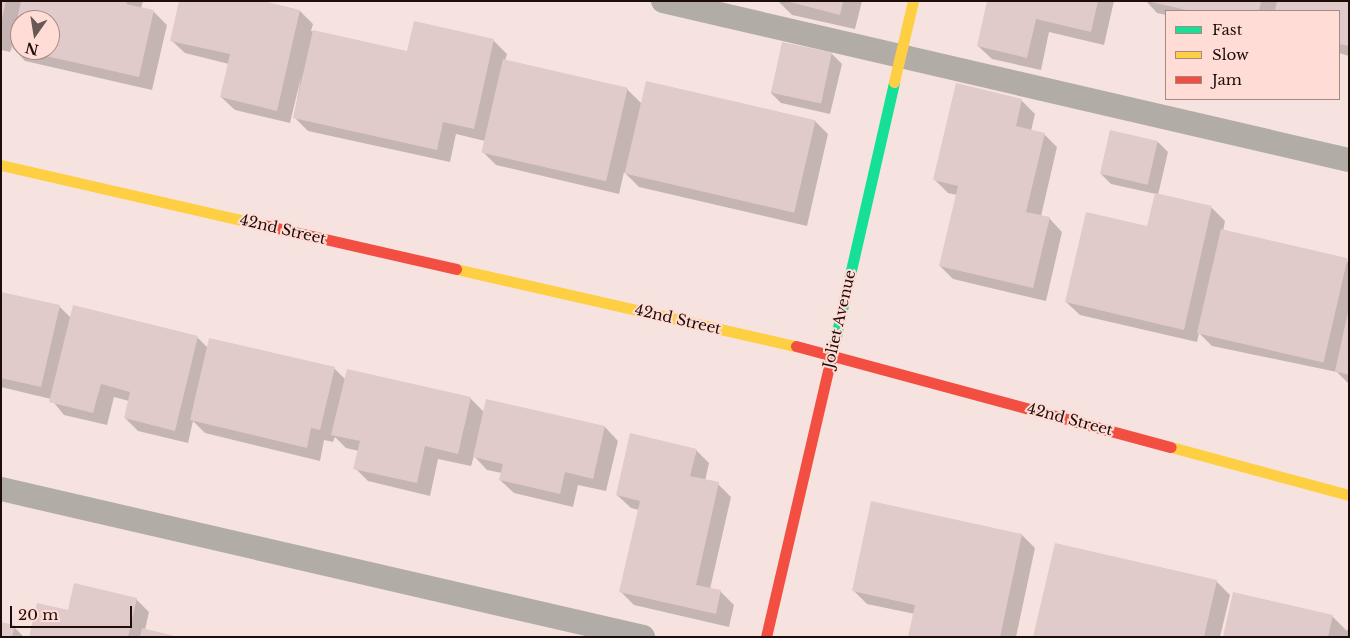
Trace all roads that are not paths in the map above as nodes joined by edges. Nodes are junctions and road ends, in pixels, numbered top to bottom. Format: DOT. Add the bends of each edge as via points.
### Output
graph roads {
  1 [pos="663,1"];
  2 [pos="913,1"];
  3 [pos="900,57"];
  4 [pos="1349,160"];
  5 [pos="1,165"];
  6 [pos="831,354"];
  7 [pos="1,489"];
  8 [pos="1349,495"];
  9 [pos="643,637"];
  10 [pos="766,637"];
  1 -- 3 [label="lane"];
  2 -- 3 [label="street, Joliet Avenue"];
  3 -- 4 [label="lane"];
  3 -- 6 [label="street, Joliet Avenue"];
  5 -- 6 [label="street, 42nd Street"];
  6 -- 8 [label="street, 42nd Street"];
  6 -- 10 [label="street, Joliet Avenue"];
  7 -- 9 [label="lane"];
}
